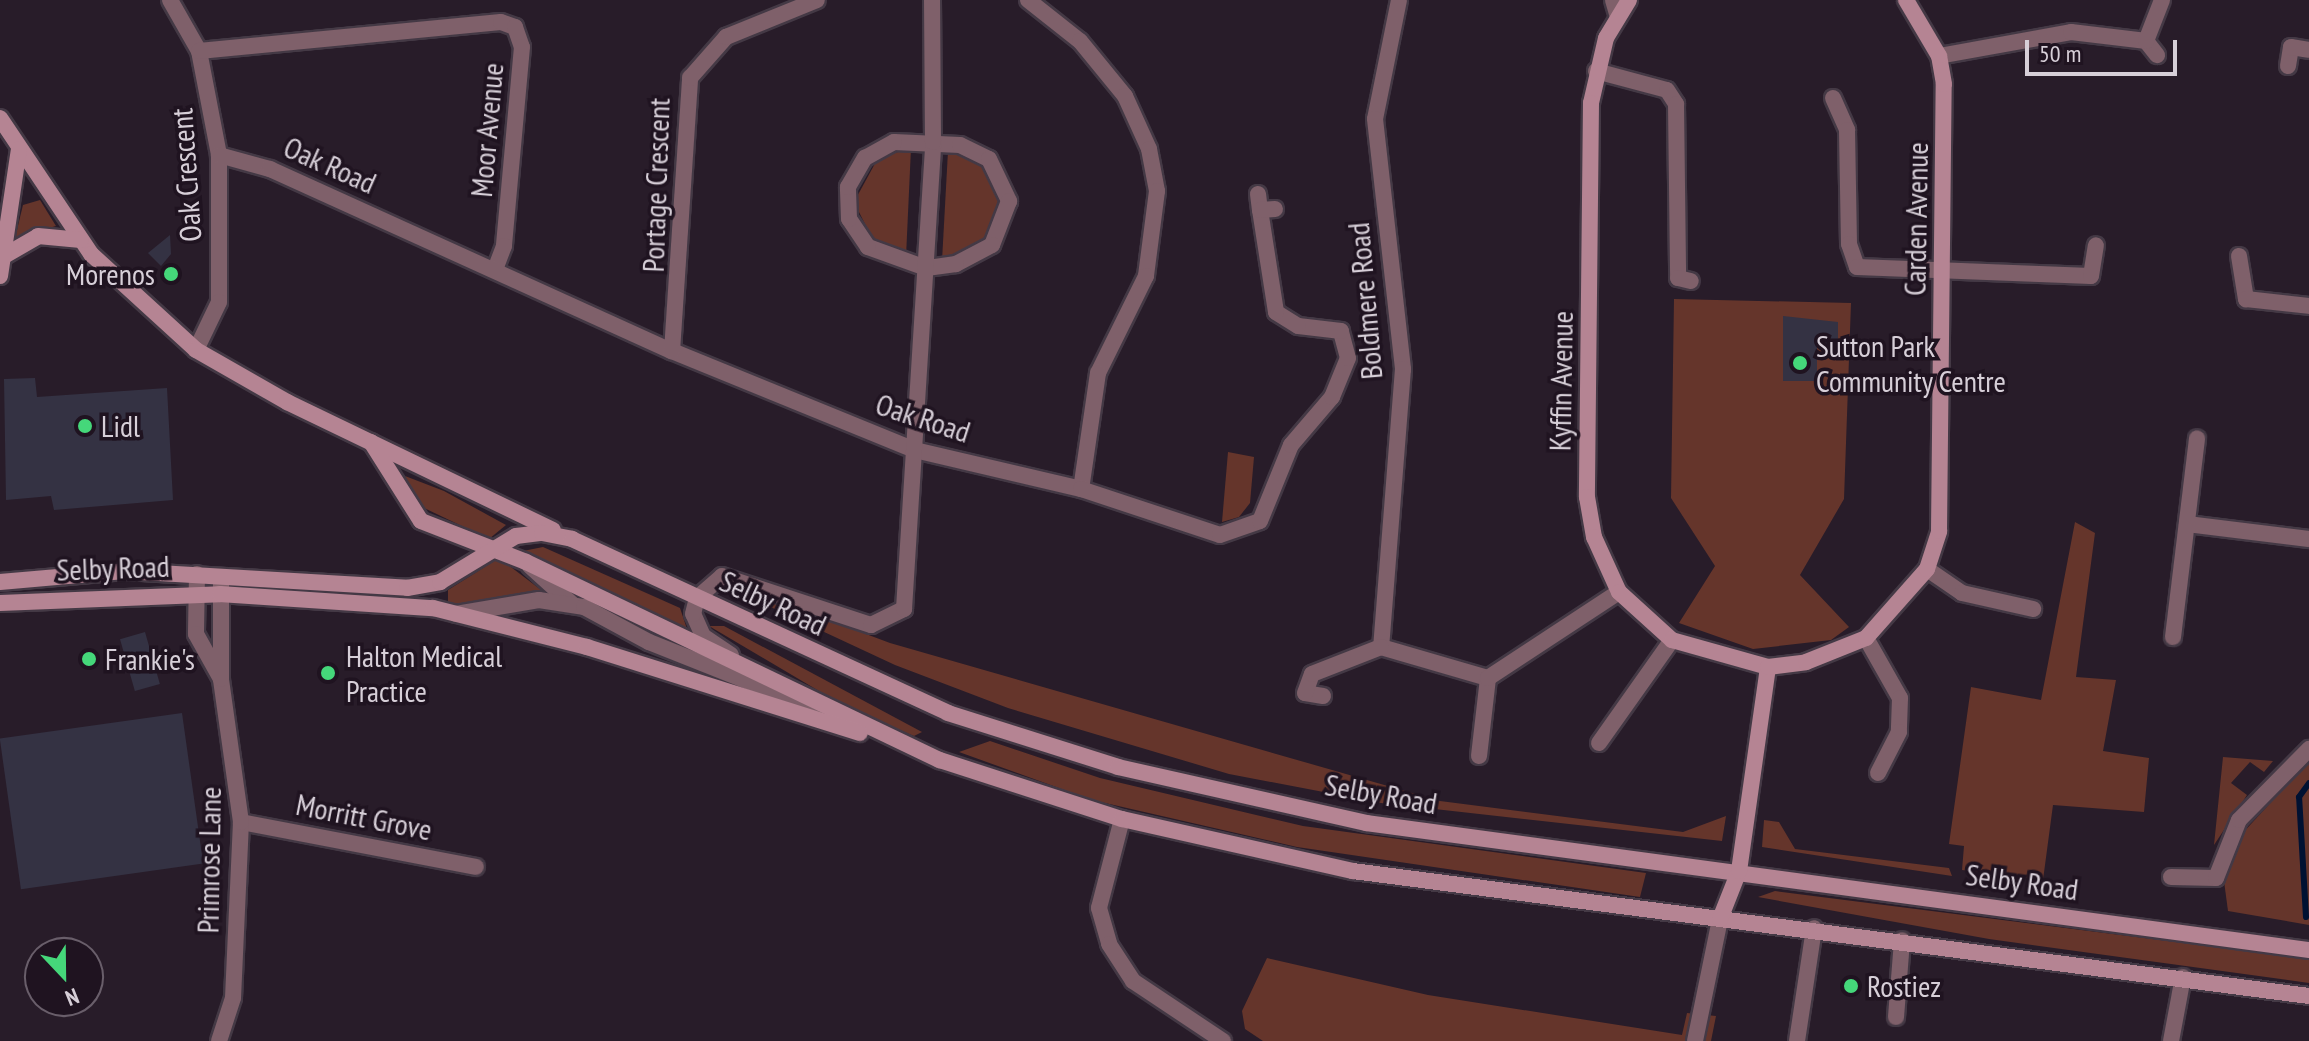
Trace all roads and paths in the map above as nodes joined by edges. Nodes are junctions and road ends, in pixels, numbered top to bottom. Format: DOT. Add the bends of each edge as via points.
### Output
graph roads {
  1 [pos="170,0"];
  2 [pos="817,0"];
  3 [pos="932,0"];
  4 [pos="1028,0"];
  5 [pos="1399,0"];
  6 [pos="1629,0"];
  7 [pos="1906,0"];
  8 [pos="2162,0"];
  9 [pos="1615,7"];
  10 [pos="2309,50"];
  11 [pos="199,51"];
  12 [pos="1939,56"];
  13 [pos="2288,66"];
  14 [pos="1596,71"];
  15 [pos="1833,98"];
  16 [pos="0,118"];
  17 [pos="933,142"];
  18 [pos="19,149"];
  19 [pos="219,155"];
  20 [pos="1264,204"];
  21 [pos="81,240"];
  22 [pos="2096,245"];
  23 [pos="4,256"];
  24 [pos="2239,256"];
  25 [pos="1942,266"];
  26 [pos="926,268"];
  27 [pos="495,270"];
  28 [pos="0,276"];
  29 [pos="1691,281"];
  30 [pos="2309,306"];
  31 [pos="196,350"];
  32 [pos="672,351"];
  33 [pos="2197,438"];
  34 [pos="371,442"];
  35 [pos="915,450"];
  36 [pos="1081,489"];
  37 [pos="2187,524"];
  38 [pos="572,539"];
  39 [pos="2309,539"];
  40 [pos="492,550"];
  41 [pos="526,562"];
  42 [pos="1927,569"];
  43 [pos="197,574"];
  44 [pos="222,575"];
  45 [pos="0,582"];
  46 [pos="440,582"];
  47 [pos="1619,592"];
  48 [pos="195,594"];
  49 [pos="220,594"];
  50 [pos="697,598"];
  51 [pos="1992,602"];
  52 [pos="0,603"];
  53 [pos="573,606"];
  54 [pos="433,608"];
  55 [pos="2033,609"];
  56 [pos="455,614"];
  57 [pos="1988,621"];
  58 [pos="2173,637"];
  59 [pos="1866,638"];
  60 [pos="1672,640"];
  61 [pos="1381,647"];
  62 [pos="1768,667"];
  63 [pos="1488,678"];
  64 [pos="221,679"];
  65 [pos="769,680"];
  66 [pos="1323,696"];
  67 [pos="872,729"];
  68 [pos="1599,743"];
  69 [pos="2309,749"];
  70 [pos="927,754"];
  71 [pos="1479,756"];
  72 [pos="1878,773"];
  73 [pos="1122,819"];
  74 [pos="241,822"];
  75 [pos="476,867"];
  76 [pos="1739,871"];
  77 [pos="2171,877"];
  78 [pos="1720,919"];
  79 [pos="1814,928"];
  80 [pos="1902,940"];
  81 [pos="2309,950"];
  82 [pos="2183,977"];
  83 [pos="2309,996"];
  84 [pos="1896,1017"];
  85 [pos="219,1041"];
  86 [pos="1223,1041"];
  87 [pos="1695,1041"];
  88 [pos="1797,1041"];
  89 [pos="2171,1041"];
  1 -- 11 [label="street, Oak Crescent"];
  2 -- 32 [label="street, Portage Crescent" via="726,37 690,78"];
  3 -- 17 [label="street"];
  4 -- 36 [label="street" via="1080,41 1125,96 1144,135 1157,191 1146,276 1098,373"];
  5 -- 61 [label="street, Boldmere Road" via="1375,119 1403,369"];
  6 -- 9 [label="main road, Kyffin Avenue"];
  7 -- 12 [label="main road, Carden Avenue"];
  8 -- 12 [label="street" via="2151,48 2071,32"];
  9 -- 14 [label="main road, Kyffin Avenue"];
  10 -- 13 [label="street" via="2292,39"];
  11 -- 19 [label="street, Oak Crescent"];
  11 -- 27 [label="street, Moor Avenue" via="501,22 515,27 522,47 504,246"];
  12 -- 25 [label="main road, Carden Avenue" via="1946,122"];
  14 -- 29 [label="street" via="1667,90 1676,104 1678,278"];
  14 -- 47 [label="main road, Kyffin Avenue" via="1587,497 1594,537"];
  15 -- 25 [label="street" via="1847,130 1849,244 1857,267"];
  16 -- 18 [label="main road"];
  17 -- 26 [label="street"];
  17 -- 26 [label="street" via="989,159 1009,201 992,245 956,264"];
  17 -- 26 [label="street" via="878,148 854,171 846,203 868,247"];
  18 -- 21 [label="main road"];
  18 -- 23 [label="main road"];
  19 -- 27 [label="street, Oak Road" via="270,169"];
  19 -- 31 [label="street, Oak Crescent" via="219,302"];
  20 -- 36 [label="street, Oak Road" via="1276,312 1298,326 1341,331 1348,358 1332,397 1291,445 1260,521 1220,535"];
  21 -- 23 [label="main road" via="38,236"];
  21 -- 31 [label="main road" via="136,301"];
  22 -- 25 [label="street" via="2091,276"];
  23 -- 28 [label="main road"];
  24 -- 30 [label="street" via="2241,299"];
  25 -- 42 [label="main road, Carden Avenue" via="1943,482"];
  26 -- 35 [label="street"];
  27 -- 32 [label="street, Oak Road"];
  31 -- 34 [label="main road"];
  32 -- 35 [label="street, Oak Road"];
  33 -- 37 [label="street"];
  34 -- 38 [label="main road"];
  34 -- 40 [label="main road" via="411,514"];
  35 -- 36 [label="street, Oak Road"];
  35 -- 50 [label="street" via="910,555 897,618 871,625 731,575"];
  37 -- 39 [label="street"];
  37 -- 58 [label="street"];
  38 -- 40 [label="main road, Selby Road" via="529,532"];
  38 -- 50 [label="main road, Selby Road"];
  40 -- 41 [label="main road, Selby Road"];
  40 -- 46 [label="main road, Selby Road"];
  41 -- 53 [label="street"];
  41 -- 65 [label="main road, Selby Road"];
  42 -- 51 [label="street"];
  42 -- 59 [label="main road"];
  43 -- 44 [label="main road, Selby Road"];
  43 -- 45 [label="main road, Selby Road" via="125,571"];
  43 -- 48 [label="street, Primrose Lane"];
  44 -- 46 [label="main road, Selby Road" via="407,588"];
  44 -- 49 [label="street, Primrose Lane"];
  46 -- 54 [label="street"];
  47 -- 60 [label="main road, Kyffin Avenue"];
  47 -- 63 [label="street"];
  48 -- 49 [label="main road, Selby Road"];
  48 -- 52 [label="main road, Selby Road"];
  48 -- 64 [label="street, Primrose Lane" via="196,634"];
  49 -- 54 [label="main road, Selby Road"];
  49 -- 64 [label="street, Primrose Lane"];
  50 -- 65 [label="street" via="693,614 703,636"];
  50 -- 76 [label="main road, Selby Road" via="948,713 1118,767 1366,823"];
  51 -- 55 [label="street"];
  51 -- 57 [label="street"];
  53 -- 56 [label="street" via="539,600"];
  53 -- 67 [label="street" via="757,688"];
  54 -- 56 [label="main road, Selby Road"];
  56 -- 70 [label="main road, Selby Road"];
  59 -- 62 [label="main road" via="1806,662"];
  59 -- 72 [label="street" via="1900,698 1899,732"];
  60 -- 62 [label="main road, Kyffin Avenue"];
  60 -- 68 [label="street"];
  61 -- 63 [label="street"];
  61 -- 66 [label="street" via="1312,674 1305,693"];
  62 -- 76 [label="main road"];
  63 -- 71 [label="street"];
  64 -- 74 [label="street, Primrose Lane"];
  65 -- 67 [label="main road, Selby Road"];
  67 -- 70 [label="main road, Selby Road"];
  69 -- 77 [label="street" via="2239,820 2216,878"];
  70 -- 73 [label="main road, Selby Road"];
  73 -- 78 [label="main road, Selby Road" via="1353,871"];
  73 -- 86 [label="street" via="1099,908 1109,944 1133,981"];
  74 -- 75 [label="street, Morritt Grove"];
  74 -- 85 [label="street, Primrose Lane" via="233,998"];
  76 -- 78 [label="main road"];
  76 -- 81 [label="main road, Selby Road"];
  78 -- 79 [label="main road, Selby Road"];
  78 -- 87 [label="street"];
  79 -- 80 [label="main road, Selby Road"];
  79 -- 88 [label="street"];
  80 -- 82 [label="main road, Selby Road"];
  80 -- 84 [label="street"];
  82 -- 83 [label="main road, Selby Road"];
  82 -- 89 [label="street"];
}
